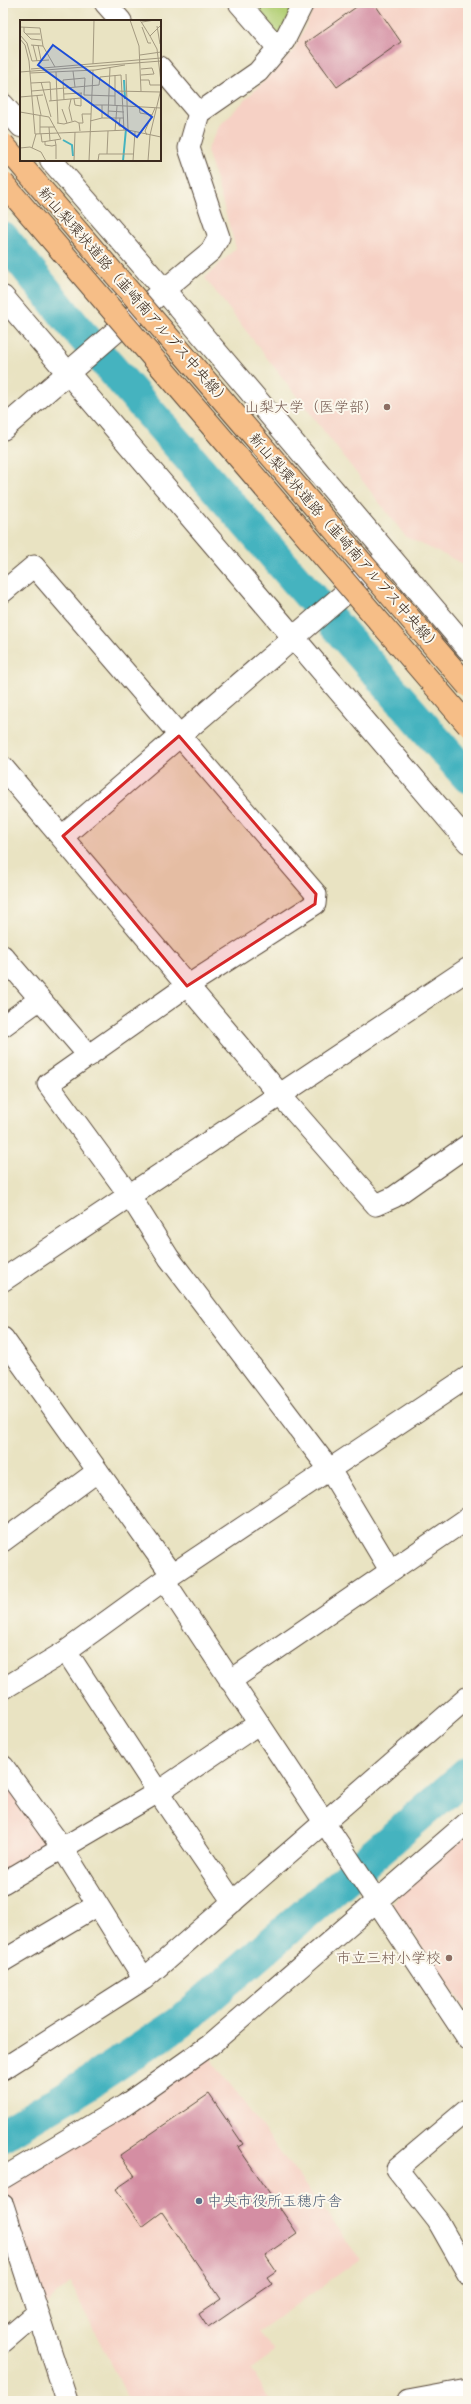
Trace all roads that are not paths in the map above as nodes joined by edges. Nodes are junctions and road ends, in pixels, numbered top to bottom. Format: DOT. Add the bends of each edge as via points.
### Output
graph roads {
  1 [pos="105,3"];
  2 [pos="239,3"];
  3 [pos="303,3"];
  4 [pos="120,20"];
  5 [pos="278,48"];
  6 [pos="161,68"];
  7 [pos="3,105"];
  8 [pos="199,113"];
  9 [pos="20,125"];
  10 [pos="3,144"];
  11 [pos="52,161"];
  12 [pos="3,183"];
  13 [pos="164,290"];
  14 [pos="3,297"];
  15 [pos="68,373"];
  16 [pos="3,429"];
  17 [pos="389,556"];
  18 [pos="3,592"];
  19 [pos="294,639"];
  20 [pos="468,649"];
  21 [pos="468,686"];
  22 [pos="468,724"];
  23 [pos="179,736"];
  24 [pos="3,768"];
  25 [pos="63,836"];
  26 [pos="468,842"];
  27 [pos="3,956"];
  28 [pos="468,969"];
  29 [pos="187,986"];
  30 [pos="40,999"];
  31 [pos="3,1026"];
  32 [pos="89,1056"];
  33 [pos="281,1096"];
  34 [pos="468,1145"];
  35 [pos="130,1196"];
  36 [pos="3,1280"];
  37 [pos="3,1338"];
  38 [pos="468,1377"];
  39 [pos="330,1470"];
  40 [pos="98,1471"];
  41 [pos="466,1524"];
  42 [pos="3,1542"];
  43 [pos="390,1570"];
  44 [pos="168,1578"];
  45 [pos="66,1651"];
  46 [pos="230,1681"];
  47 [pos="3,1689"];
  48 [pos="468,1697"];
  49 [pos="258,1724"];
  50 [pos="3,1766"];
  51 [pos="158,1792"];
  52 [pos="468,1822"];
  53 [pos="324,1823"];
  54 [pos="63,1850"];
  55 [pos="3,1883"];
  56 [pos="233,1902"];
  57 [pos="376,1902"];
  58 [pos="98,1905"];
  59 [pos="3,1961"];
  60 [pos="144,1979"];
  61 [pos="468,2040"];
  62 [pos="6,2062"];
  63 [pos="468,2109"];
  64 [pos="3,2178"];
  65 [pos="3,2205"];
  66 [pos="468,2274"];
  67 [pos="37,2313"];
  68 [pos="3,2342"];
  69 [pos="468,2390"];
  70 [pos="66,2401"];
  71 [pos="408,2401"];
  1 -- 4 [label="street"];
  2 -- 5 [label="street"];
  3 -- 5 [label="street"];
  5 -- 8 [label="street" via="258,72"];
  6 -- 8 [label="street"];
  7 -- 9 [label="street"];
  8 -- 13 [label="street" via="189,148 219,237 212,251"];
  10 -- 21 [label="highway, 新山梨環状道路（韮崎南アルプス中央線）, bridge"];
  11 -- 13 [label="street"];
  12 -- 22 [label="highway, 新山梨環状道路（韮崎南アルプス中央線）, bridge"];
  13 -- 15 [label="street"];
  13 -- 17 [label="street"];
  14 -- 15 [label="street"];
  15 -- 16 [label="street"];
  15 -- 19 [label="street"];
  17 -- 19 [label="street"];
  17 -- 20 [label="street"];
  18 -- 23 [label="street" via="34,566"];
  19 -- 23 [label="street"];
  19 -- 26 [label="street"];
  23 -- 25 [label="street"];
  23 -- 29 [label="street" via="316,894 315,904"];
  24 -- 25 [label="street"];
  25 -- 29 [label="street"];
  27 -- 30 [label="street"];
  28 -- 33 [label="street"];
  29 -- 32 [label="street"];
  29 -- 33 [label="street"];
  30 -- 31 [label="street"];
  30 -- 32 [label="street"];
  32 -- 35 [label="street" via="48,1084"];
  33 -- 34 [label="street" via="376,1205 394,1197"];
  33 -- 35 [label="street"];
  35 -- 36 [label="street"];
  35 -- 39 [label="street" via="169,1258"];
  37 -- 40 [label="street"];
  38 -- 39 [label="street"];
  39 -- 43 [label="street"];
  39 -- 44 [label="street"];
  40 -- 42 [label="street"];
  40 -- 44 [label="street"];
  41 -- 43 [label="street"];
  43 -- 46 [label="street"];
  44 -- 45 [label="street"];
  44 -- 46 [label="street"];
  45 -- 47 [label="street"];
  45 -- 51 [label="street"];
  46 -- 49 [label="street"];
  48 -- 53 [label="street"];
  49 -- 51 [label="street"];
  49 -- 53 [label="street"];
  50 -- 54 [label="street"];
  51 -- 54 [label="street"];
  51 -- 56 [label="street"];
  52 -- 57 [label="street"];
  53 -- 56 [label="street"];
  53 -- 57 [label="street"];
  54 -- 55 [label="street"];
  54 -- 58 [label="street"];
  56 -- 60 [label="street"];
  57 -- 61 [label="street"];
  57 -- 64 [label="street" via="210,2045 125,2105"];
  58 -- 59 [label="street"];
  58 -- 60 [label="street"];
  60 -- 62 [label="street"];
  63 -- 66 [label="street" via="397,2169 438,2221"];
  65 -- 67 [label="street"];
  67 -- 68 [label="street"];
  67 -- 70 [label="street"];
  69 -- 71 [label="street"];
}
